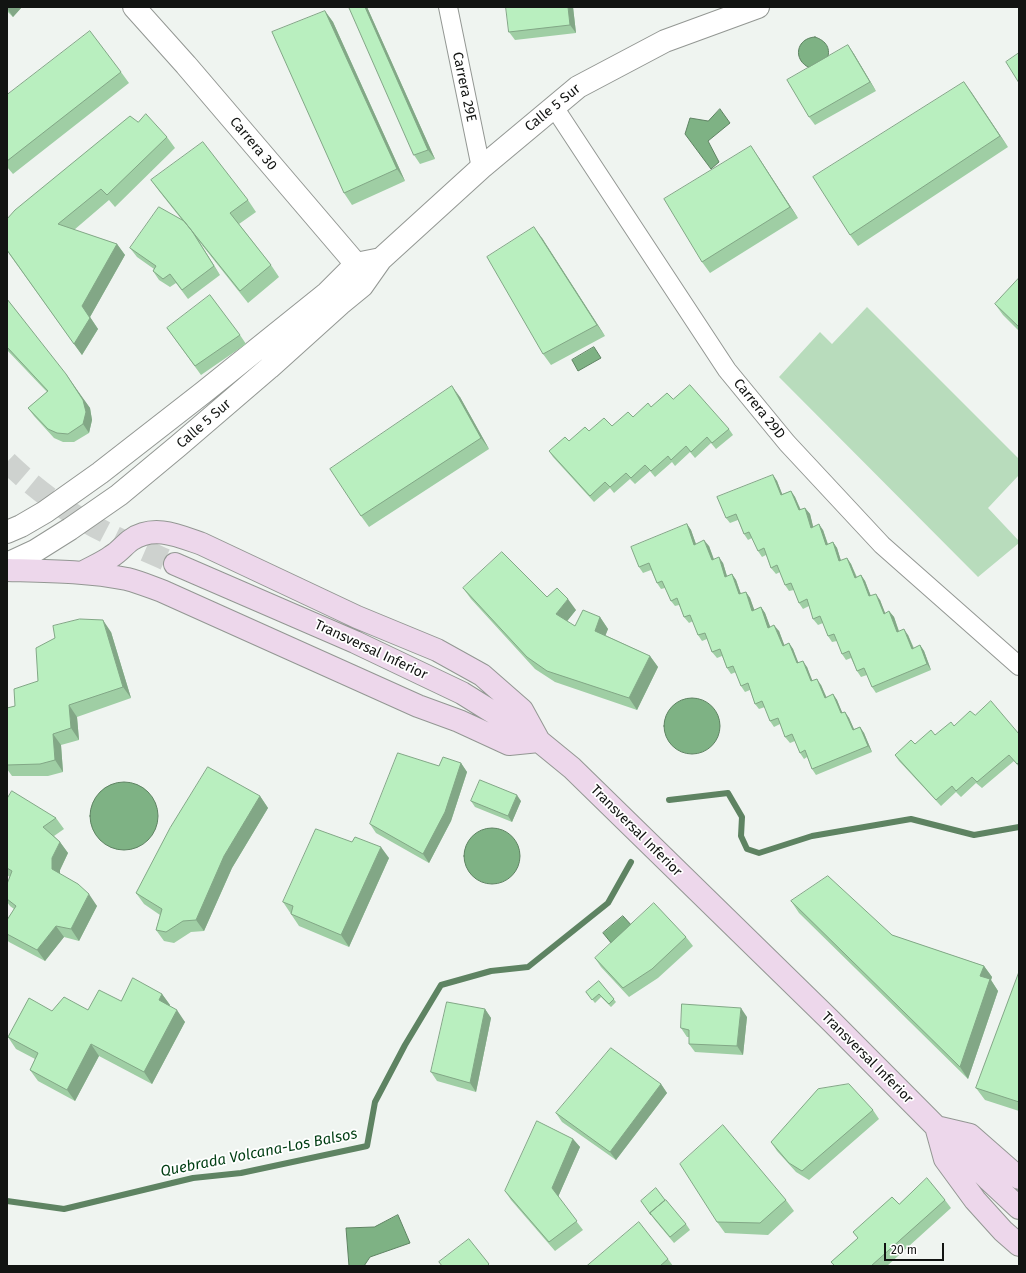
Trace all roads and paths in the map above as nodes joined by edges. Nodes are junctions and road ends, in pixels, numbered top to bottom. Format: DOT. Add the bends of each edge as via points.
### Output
graph roads {
  1 [pos="134,7"];
  2 [pos="448,7"];
  3 [pos="758,7"];
  4 [pos="554,107"];
  5 [pos="480,168"];
  6 [pos="381,259"];
  7 [pos="356,264"];
  8 [pos="362,286"];
  9 [pos="7,532"];
  10 [pos="7,564"];
  11 [pos="175,564"];
  12 [pos="7,570"];
  13 [pos="82,573"];
  14 [pos="1019,666"];
  15 [pos="539,741"];
  16 [pos="936,1127"];
  17 [pos="1019,1178"];
  18 [pos="1019,1208"];
  19 [pos="1019,1245"];
  1 -- 7 [label="street, Carrera 30"];
  2 -- 5 [label="street, Carrera 29E"];
  3 -- 4 [label="street, Calle 5 Sur" via="665,41 578,87"];
  4 -- 5 [label="street, Calle 5 Sur"];
  4 -- 14 [label="street, Carrera 29D" via="727,370 787,443 882,545"];
  5 -- 6 [label="street, Calle 5 Sur"];
  6 -- 7 [label="street"];
  6 -- 8 [label="street, Calle 5 Sur"];
  7 -- 8 [label="street, Carrera 30"];
  7 -- 9 [label="street, Calle 5 Sur" via="321,298 100,474 45,512"];
  8 -- 10 [label="street, Calle 5 Sur" via="119,495 35,551"];
  11 -- 15 [label="main road, Transversal Inferior" via="348,638 462,693"];
  12 -- 13 [label="main road"];
  13 -- 15 [label="main road" via="128,579 162,591 509,744"];
  13 -- 15 [label="main road" via="113,556 140,534 162,532 202,544 357,617 437,650 482,675 522,710"];
  15 -- 16 [label="main road, Transversal Inferior" via="578,774"];
  16 -- 17 [label="main road" via="970,1135"];
  16 -- 18 [label="main road, Transversal Inferior"];
  16 -- 19 [label="main road" via="945,1159 975,1200"];
}
